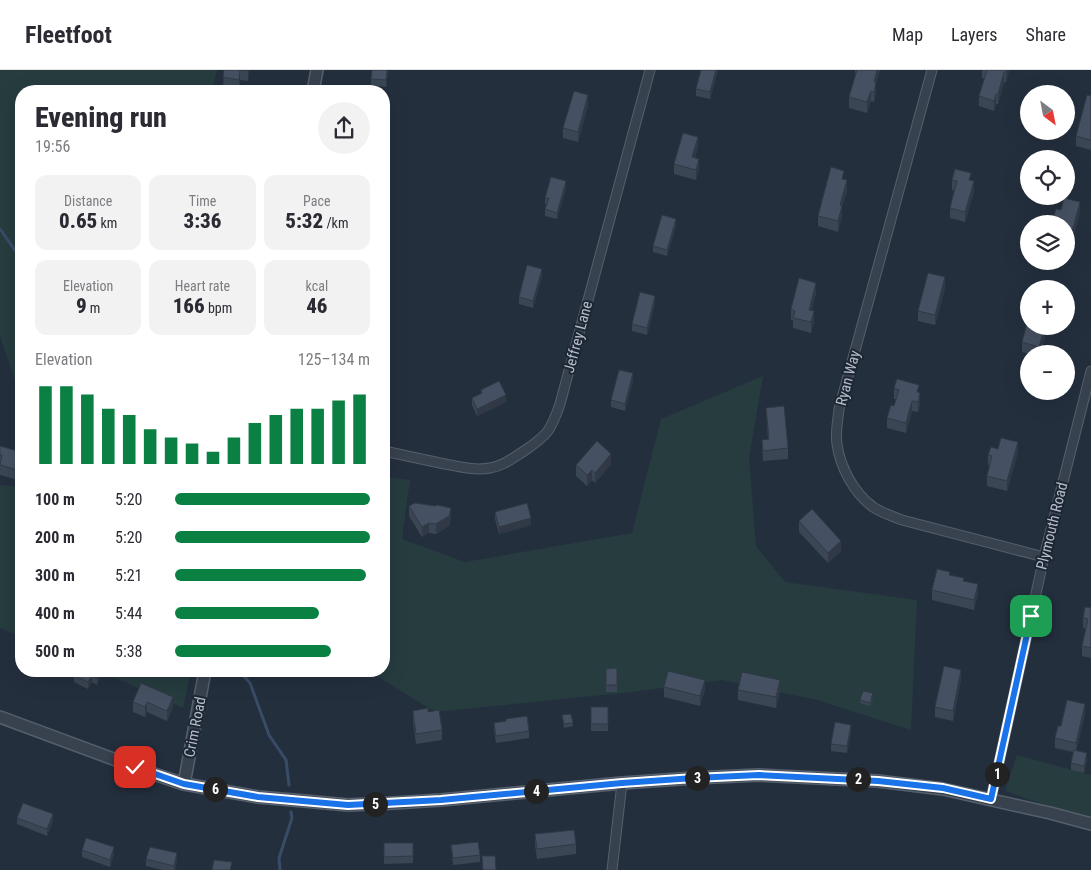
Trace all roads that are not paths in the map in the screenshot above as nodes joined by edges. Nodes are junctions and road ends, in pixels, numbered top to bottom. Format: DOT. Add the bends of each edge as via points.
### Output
graph roads {
  1 [pos="317,70"];
  2 [pos="650,70"];
  3 [pos="932,70"];
  4 [pos="314,85"];
  5 [pos="1091,371"];
  6 [pos="390,452"];
  7 [pos="1044,557"];
  8 [pos="204,677"];
  9 [pos="0,717"];
  10 [pos="622,783"];
  11 [pos="184,784"];
  12 [pos="991,799"];
  13 [pos="1091,824"];
  14 [pos="612,870"];
  1 -- 4 [label="street"];
  2 -- 6 [label="street, Jeffrey Lane" via="560,404 548,432 540,441 503,464 490,468 461,467"];
  3 -- 7 [label="street, Ryan Way" via="839,409 836,442 845,472 873,507 902,520"];
  5 -- 7 [label="street, Plymouth Road"];
  7 -- 12 [label="street, Plymouth Road"];
  8 -- 11 [label="street, Crim Road"];
  9 -- 11 [label="street"];
  10 -- 11 [label="street" via="348,805 258,797"];
  10 -- 12 [label="street" via="759,775 816,777 943,788"];
  10 -- 14 [label="street"];
  12 -- 13 [label="street"];
}
